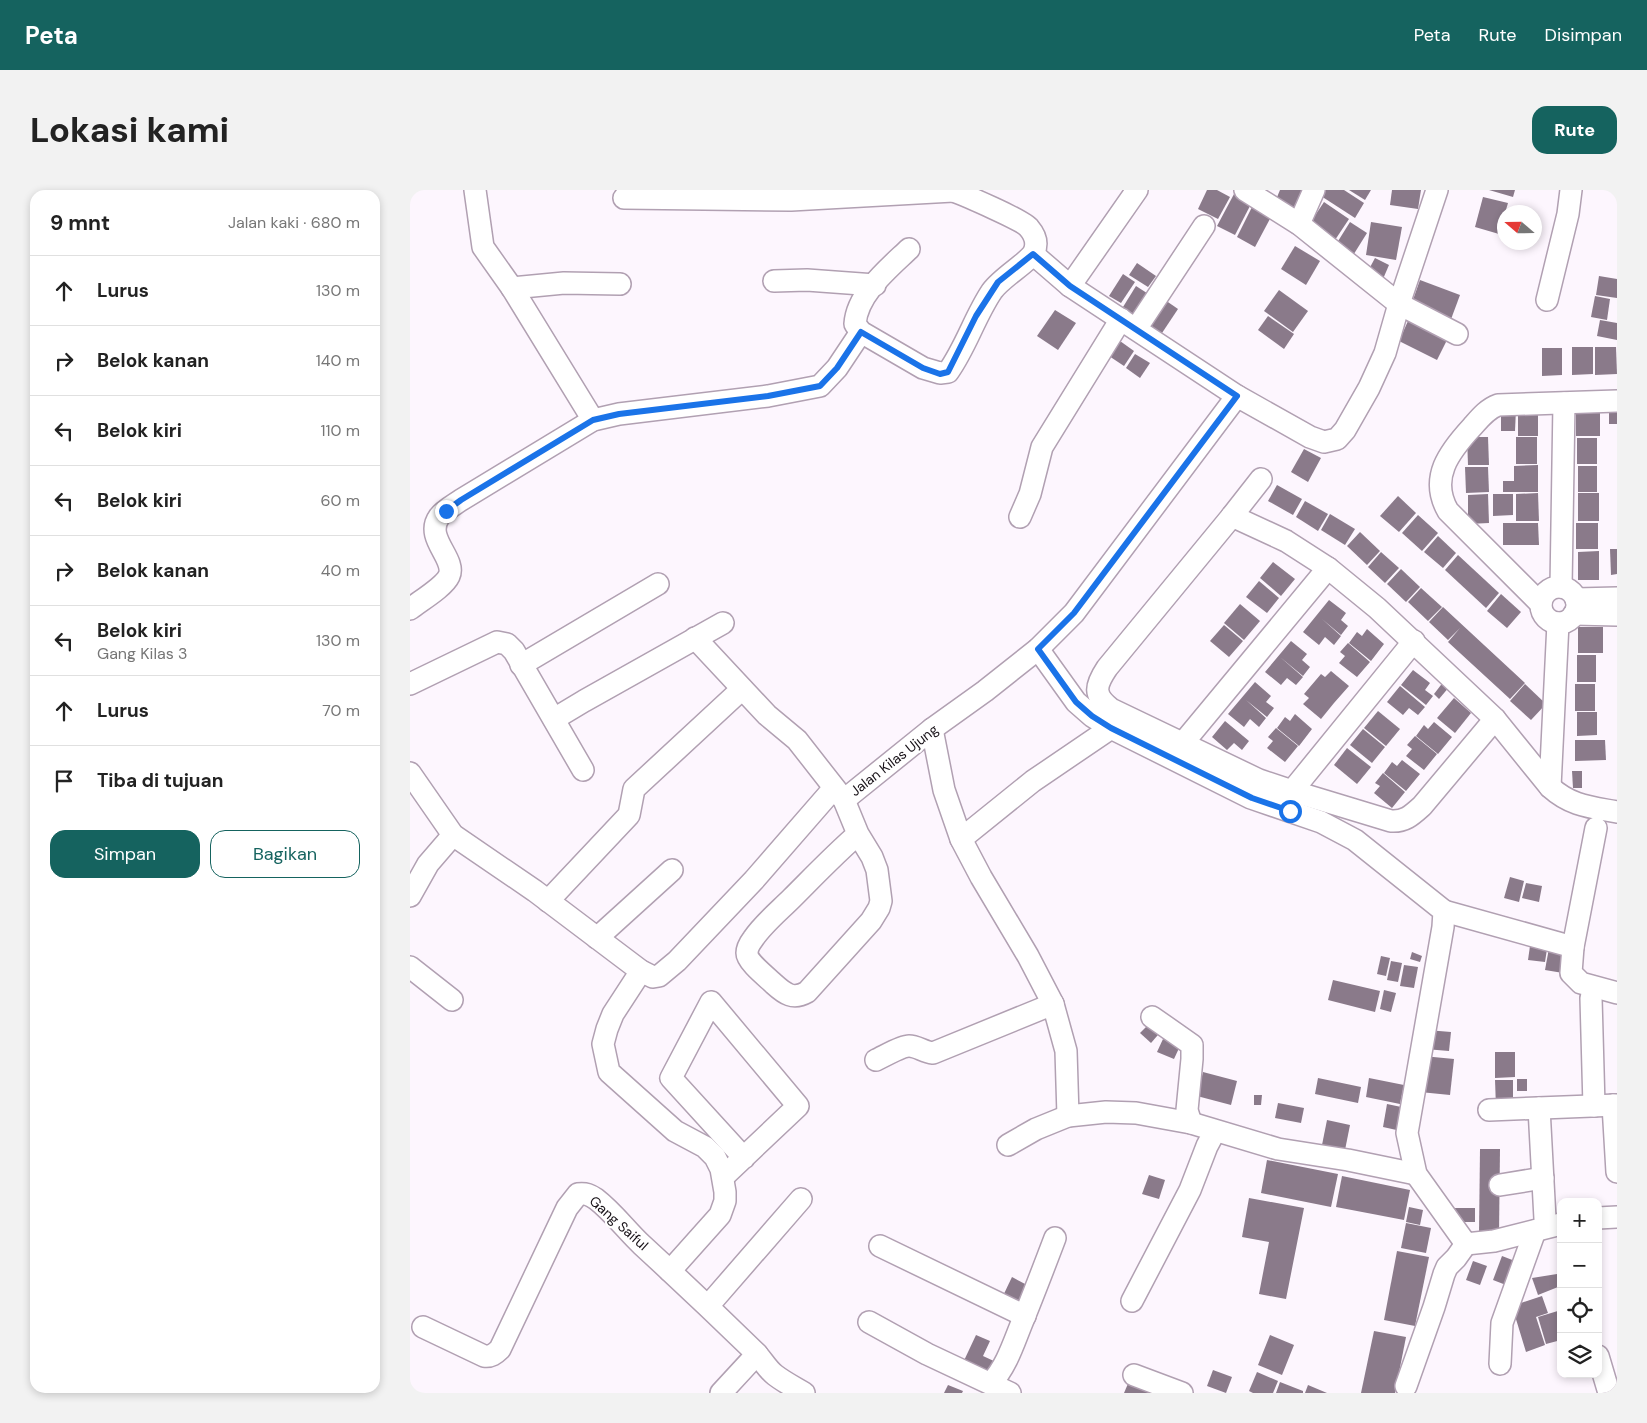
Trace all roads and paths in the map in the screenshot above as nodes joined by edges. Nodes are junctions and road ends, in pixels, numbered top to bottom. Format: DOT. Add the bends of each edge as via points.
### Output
graph roads {
  1 [pos="475,190"];
  2 [pos="1137,190"];
  3 [pos="1245,190"];
  4 [pos="1314,190"];
  5 [pos="1437,190"];
  6 [pos="1571,190"];
  7 [pos="953,191"];
  8 [pos="624,198"];
  9 [pos="1299,224"];
  10 [pos="1204,226"];
  11 [pos="909,249"];
  12 [pos="1033,254"];
  13 [pos="774,281"];
  14 [pos="620,284"];
  15 [pos="875,285"];
  16 [pos="1070,286"];
  17 [pos="512,288"];
  18 [pos="1546,300"];
  19 [pos="1399,304"];
  20 [pos="1129,324"];
  21 [pos="861,332"];
  22 [pos="1456,334"];
  23 [pos="1237,396"];
  24 [pos="1617,401"];
  25 [pos="1564,403"];
  26 [pos="593,420"];
  27 [pos="1261,480"];
  28 [pos="1232,516"];
  29 [pos="1020,517"];
  30 [pos="1328,568"];
  31 [pos="658,584"];
  32 [pos="1617,598"];
  33 [pos="1567,606"];
  34 [pos="410,609"];
  35 [pos="1617,615"];
  36 [pos="723,623"];
  37 [pos="695,638"];
  38 [pos="1414,641"];
  39 [pos="1038,649"];
  40 [pos="522,665"];
  41 [pos="410,684"];
  42 [pos="742,689"];
  43 [pos="554,719"];
  44 [pos="1495,719"];
  45 [pos="1111,728"];
  46 [pos="932,729"];
  47 [pos="1183,743"];
  48 [pos="584,770"];
  49 [pos="410,773"];
  50 [pos="1550,787"];
  51 [pos="1292,791"];
  52 [pos="839,794"];
  53 [pos="1617,812"];
  54 [pos="1596,828"];
  55 [pos="858,834"];
  56 [pos="453,835"];
  57 [pos="961,839"];
  58 [pos="672,870"];
  59 [pos="410,896"];
  60 [pos="548,901"];
  61 [pos="1444,910"];
  62 [pos="597,938"];
  63 [pos="1573,947"];
  64 [pos="410,967"];
  65 [pos="640,971"];
  66 [pos="1617,993"];
  67 [pos="1591,998"];
  68 [pos="452,1000"];
  69 [pos="1053,1004"];
  70 [pos="1152,1017"];
  71 [pos="876,1060"];
  72 [pos="1608,1105"];
  73 [pos="1539,1108"];
  74 [pos="1489,1110"];
  75 [pos="1068,1116"];
  76 [pos="1192,1123"];
  77 [pos="1214,1131"];
  78 [pos="1008,1145"];
  79 [pos="744,1158"];
  80 [pos="1617,1172"];
  81 [pos="1416,1174"];
  82 [pos="723,1177"];
  83 [pos="1542,1178"];
  84 [pos="1500,1185"];
  85 [pos="800,1199"];
  86 [pos="1617,1217"];
  87 [pos="1602,1218"];
  88 [pos="1547,1225"];
  89 [pos="1055,1238"];
  90 [pos="1466,1244"];
  91 [pos="880,1246"];
  92 [pos="670,1271"];
  93 [pos="1132,1300"];
  94 [pos="708,1306"];
  95 [pos="1025,1316"];
  96 [pos="869,1322"];
  97 [pos="423,1327"];
  98 [pos="757,1354"];
  99 [pos="1500,1364"];
  100 [pos="1602,1369"];
  101 [pos="1134,1375"];
  102 [pos="991,1384"];
  103 [pos="1406,1386"];
  104 [pos="721,1393"];
  105 [pos="804,1393"];
  106 [pos="1010,1393"];
  107 [pos="1182,1393"];
  108 [pos="1609,1393"];
  1 -- 17 [label="street" via="483,247"];
  2 -- 16 [label="street"];
  3 -- 9 [label="street"];
  4 -- 9 [label="street"];
  5 -- 19 [label="street"];
  6 -- 18 [label="street"];
  7 -- 8 [label="street" via="791,200"];
  7 -- 12 [label="street" via="1028,227 1036,240"];
  9 -- 19 [label="street"];
  10 -- 20 [label="street"];
  11 -- 15 [label="street"];
  12 -- 16 [label="street"];
  12 -- 21 [label="street" via="998,282 976,316 948,372 940,374 923,368"];
  13 -- 15 [label="street"];
  14 -- 17 [label="street" via="564,283"];
  15 -- 21 [label="street" via="858,311 855,324"];
  16 -- 20 [label="street"];
  17 -- 26 [label="street"];
  19 -- 22 [label="street"];
  19 -- 23 [label="street" via="1385,353 1369,388 1337,439 1319,442"];
  20 -- 23 [label="street"];
  20 -- 29 [label="street" via="1042,447 1030,494"];
  21 -- 26 [label="street" via="837,368 820,386"];
  23 -- 39 [label="street, Jalan Kilas Ujung" via="1074,613"];
  24 -- 25 [label="street"];
  25 -- 33 [label="street"];
  25 -- 33 [label="street" via="1492,407 1444,465 1440,491 1448,511 1541,604 1548,619"];
  26 -- 34 [label="street" via="442,513 436,534 451,566 448,578"];
  27 -- 28 [label="street"];
  28 -- 30 [label="street" via="1286,541"];
  28 -- 47 [label="street" via="1107,668 1098,686 1098,696 1112,709"];
  30 -- 38 [label="street"];
  30 -- 47 [label="street"];
  31 -- 40 [label="street"];
  32 -- 33 [label="street"];
  33 -- 35 [label="street"];
  33 -- 50 [label="street"];
  36 -- 37 [label="street"];
  37 -- 42 [label="street"];
  37 -- 43 [label="street"];
  38 -- 44 [label="street"];
  38 -- 51 [label="street"];
  39 -- 45 [label="street" via="1076,702"];
  39 -- 46 [label="street, Jalan Kilas Ujung"];
  40 -- 41 [label="street" via="509,646 497,642"];
  40 -- 43 [label="street"];
  42 -- 52 [label="street" via="797,740"];
  42 -- 60 [label="street" via="634,789 629,815"];
  43 -- 48 [label="street"];
  44 -- 50 [label="street"];
  44 -- 51 [label="street" via="1422,806 1404,820 1391,821"];
  45 -- 57 [label="street" via="1033,781"];
  45 -- 61 [label="street" via="1252,798 1339,830"];
  46 -- 52 [label="street, Jalan Kilas Ujung"];
  46 -- 57 [label="street" via="944,790"];
  47 -- 51 [label="street" via="1259,780"];
  49 -- 56 [label="street"];
  50 -- 53 [label="street" via="1576,804"];
  52 -- 55 [label="street, Jalan Kilas Ujung"];
  52 -- 65 [label="street" via="677,961 660,976 653,977"];
  54 -- 63 [label="street"];
  55 -- 55 [label="street, Jalan Kilas Ujung" via="767,922 749,946 749,960 785,994 801,996 807,992 879,908 877,870"];
  56 -- 59 [label="street" via="436,853"];
  56 -- 60 [label="street"];
  57 -- 69 [label="street"];
  58 -- 62 [label="street"];
  60 -- 62 [label="street"];
  61 -- 63 [label="street"];
  61 -- 81 [label="street" via="1444,927 1407,1133"];
  62 -- 65 [label="street"];
  63 -- 66 [label="street" via="1571,973 1581,983"];
  64 -- 68 [label="street"];
  65 -- 82 [label="street" via="607,1029 603,1044 609,1072 675,1131 705,1147 715,1157"];
  67 -- 72 [label="street"];
  69 -- 71 [label="street" via="932,1053 911,1046"];
  69 -- 75 [label="street" via="1066,1050"];
  70 -- 76 [label="street" via="1192,1045 1187,1110"];
  72 -- 73 [label="street"];
  72 -- 80 [label="street"];
  73 -- 74 [label="street"];
  73 -- 83 [label="street"];
  75 -- 76 [label="street" via="1122,1112"];
  75 -- 78 [label="street"];
  76 -- 77 [label="street"];
  77 -- 81 [label="street" via="1278,1149"];
  77 -- 93 [label="street" via="1190,1190"];
  79 -- 79 [label="street" via="798,1106 711,1002 671,1078"];
  79 -- 82 [label="street"];
  81 -- 90 [label="street"];
  82 -- 92 [label="street" via="725,1201 720,1215"];
  83 -- 84 [label="street"];
  83 -- 88 [label="street"];
  85 -- 94 [label="street"];
  86 -- 87 [label="street"];
  88 -- 90 [label="street" via="1494,1241"];
  88 -- 99 [label="street" via="1504,1315"];
  89 -- 95 [label="street"];
  90 -- 103 [label="street" via="1444,1274"];
  91 -- 95 [label="street"];
  92 -- 94 [label="street, Gang Saiful"];
  92 -- 97 [label="street, Gang Saiful" via="604,1206 588,1194 578,1194 567,1208 496,1353 484,1356"];
  94 -- 98 [label="street, Gang Saiful"];
  95 -- 102 [label="street" via="1010,1353"];
  96 -- 102 [label="street"];
  98 -- 104 [label="street"];
  98 -- 105 [label="street, Gang Saiful" via="773,1374"];
  100 -- 108 [label="street"];
  101 -- 107 [label="street"];
  102 -- 106 [label="street"];
}
